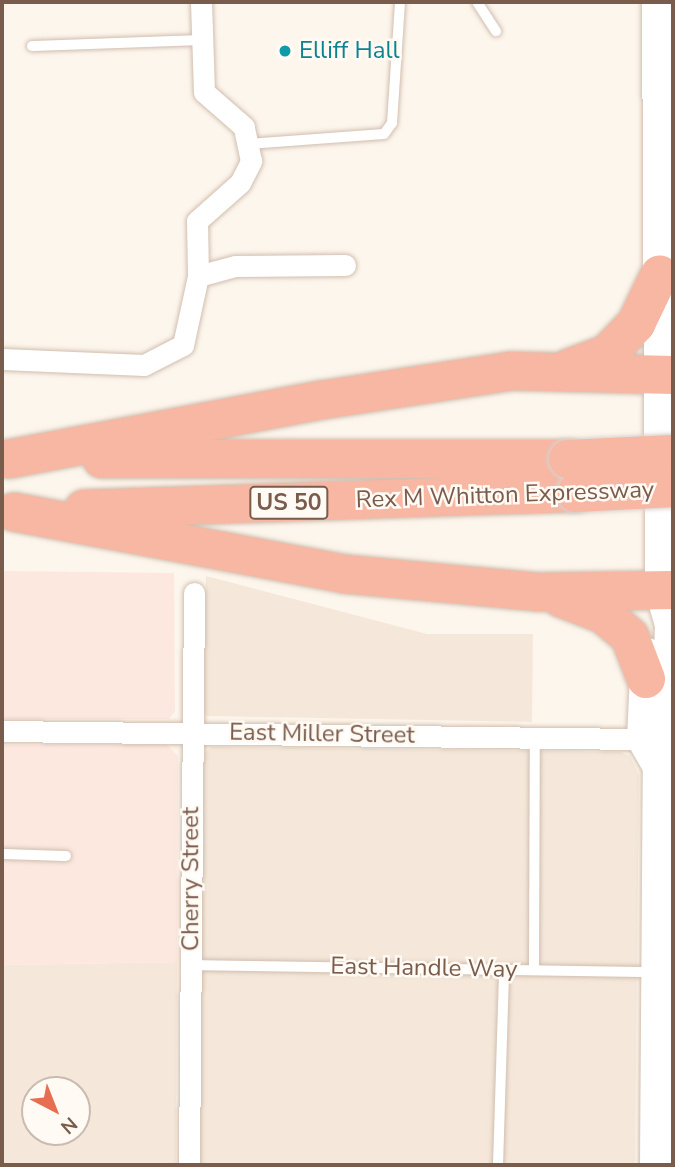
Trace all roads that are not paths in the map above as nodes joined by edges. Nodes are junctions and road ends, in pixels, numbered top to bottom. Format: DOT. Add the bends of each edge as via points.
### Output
graph roads {
  1 [pos="201,2"];
  2 [pos="400,2"];
  3 [pos="477,2"];
  4 [pos="658,2"];
  5 [pos="496,31"];
  6 [pos="203,40"];
  7 [pos="32,46"];
  8 [pos="248,144"];
  9 [pos="345,265"];
  10 [pos="198,276"];
  11 [pos="667,286"];
  12 [pos="2,359"];
  13 [pos="566,369"];
  14 [pos="667,376"];
  15 [pos="673,454"];
  16 [pos="6,459"];
  17 [pos="572,476"];
  18 [pos="673,488"];
  19 [pos="8,511"];
  20 [pos="667,590"];
  21 [pos="539,592"];
  22 [pos="194,593"];
  23 [pos="663,674"];
  24 [pos="2,731"];
  25 [pos="192,732"];
  26 [pos="535,738"];
  27 [pos="661,746"];
  28 [pos="2,854"];
  29 [pos="66,856"];
  30 [pos="665,911"];
  31 [pos="191,965"];
  32 [pos="504,970"];
  33 [pos="534,970"];
  34 [pos="657,972"];
  35 [pos="665,1055"];
  36 [pos="189,1165"];
  37 [pos="498,1165"];
  38 [pos="656,1165"];
  1 -- 6 [label="street"];
  2 -- 8 [label="lane" via="392,123 384,134"];
  3 -- 5 [label="lane"];
  4 -- 11 [label="main road"];
  6 -- 7 [label="lane"];
  6 -- 8 [label="street" via="204,92 244,127"];
  8 -- 10 [label="street" via="251,161 240,183 197,221"];
  9 -- 10 [label="street" via="236,266"];
  10 -- 12 [label="street" via="183,345 144,365"];
  11 -- 13 [label="highway" via="607,354"];
  11 -- 14 [label="main road"];
  13 -- 14 [label="highway"];
  13 -- 16 [label="highway" via="510,371 322,400"];
  14 -- 20 [label="main road"];
  15 -- 17 [label="highway, Rex M Whitton Expressway / US 50, bridge"];
  16 -- 17 [label="highway, Rex M Whitton Expressway / US 50"];
  17 -- 18 [label="highway, Rex M Whitton Expressway / US 50, bridge"];
  17 -- 19 [label="highway, Rex M Whitton Expressway / US 50"];
  19 -- 21 [label="highway" via="344,574"];
  20 -- 21 [label="highway"];
  20 -- 23 [label="main road" via="671,625"];
  21 -- 23 [label="highway" via="603,614 630,636"];
  22 -- 25 [label="street, Cherry Street"];
  23 -- 27 [label="main road"];
  24 -- 25 [label="street, East Miller Street"];
  25 -- 26 [label="street, East Miller Street"];
  25 -- 31 [label="street, Cherry Street"];
  26 -- 27 [label="street, East Miller Street"];
  26 -- 33 [label="lane"];
  27 -- 30 [label="main road"];
  28 -- 29 [label="lane"];
  30 -- 34 [label="main road"];
  31 -- 32 [label="lane, East Handle Way"];
  31 -- 36 [label="street, Cherry Street"];
  32 -- 33 [label="lane, East Handle Way"];
  32 -- 37 [label="lane"];
  33 -- 34 [label="lane, East Handle Way"];
  34 -- 35 [label="main road"];
  35 -- 38 [label="main road"];
}
